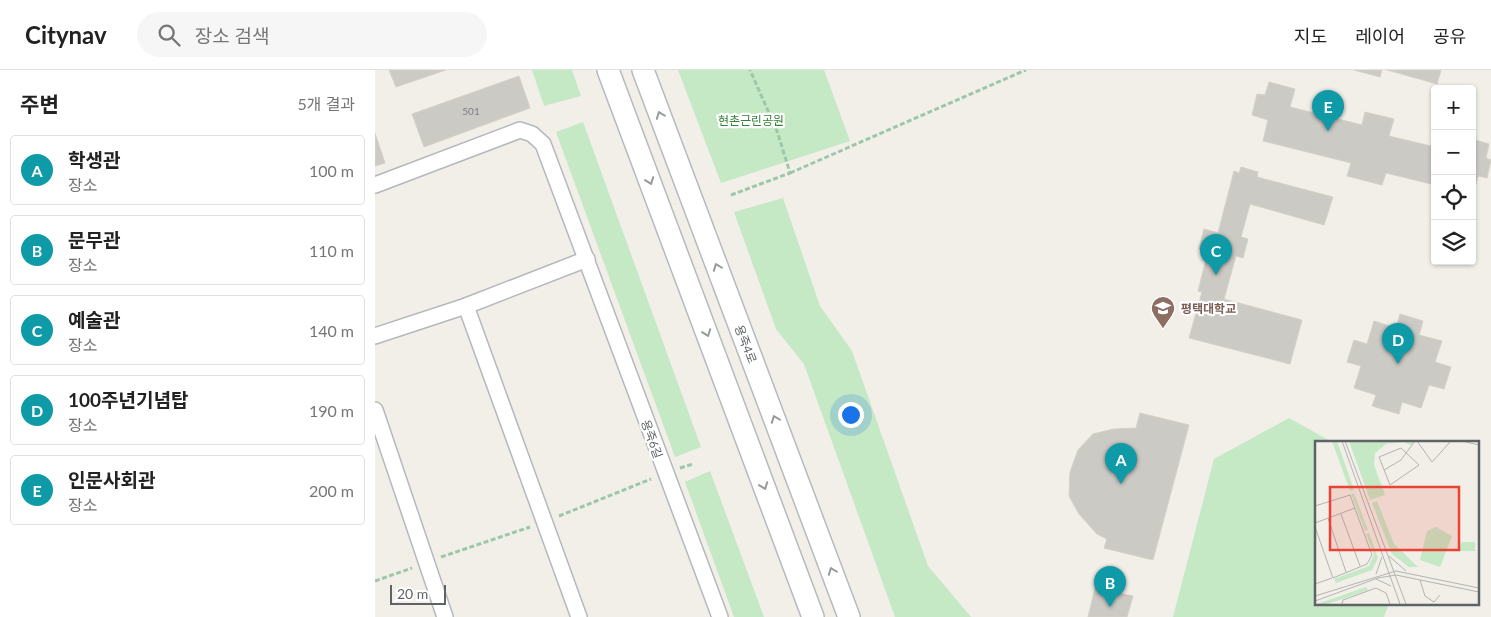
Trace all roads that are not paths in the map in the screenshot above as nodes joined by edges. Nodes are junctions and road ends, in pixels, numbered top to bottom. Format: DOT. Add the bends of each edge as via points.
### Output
graph roads {
  1 [pos="609,70"];
  2 [pos="643,70"];
  3 [pos="375,185"];
  4 [pos="587,259"];
  5 [pos="466,306"];
  6 [pos="375,336"];
  7 [pos="375,410"];
  8 [pos="445,617"];
  9 [pos="579,617"];
  10 [pos="720,617"];
  11 [pos="813,617"];
  12 [pos="849,617"];
  1 -- 11 [label="main road, one-way"];
  12 -- 2 [label="main road, 용죽4로, one-way"];
  3 -- 4 [label="street, 용죽6길" via="520,130 532,134 543,144"];
  4 -- 5 [label="street"];
  4 -- 10 [label="street, 용죽6길"];
  5 -- 6 [label="street"];
  5 -- 9 [label="street"];
  7 -- 8 [label="street"];
}
